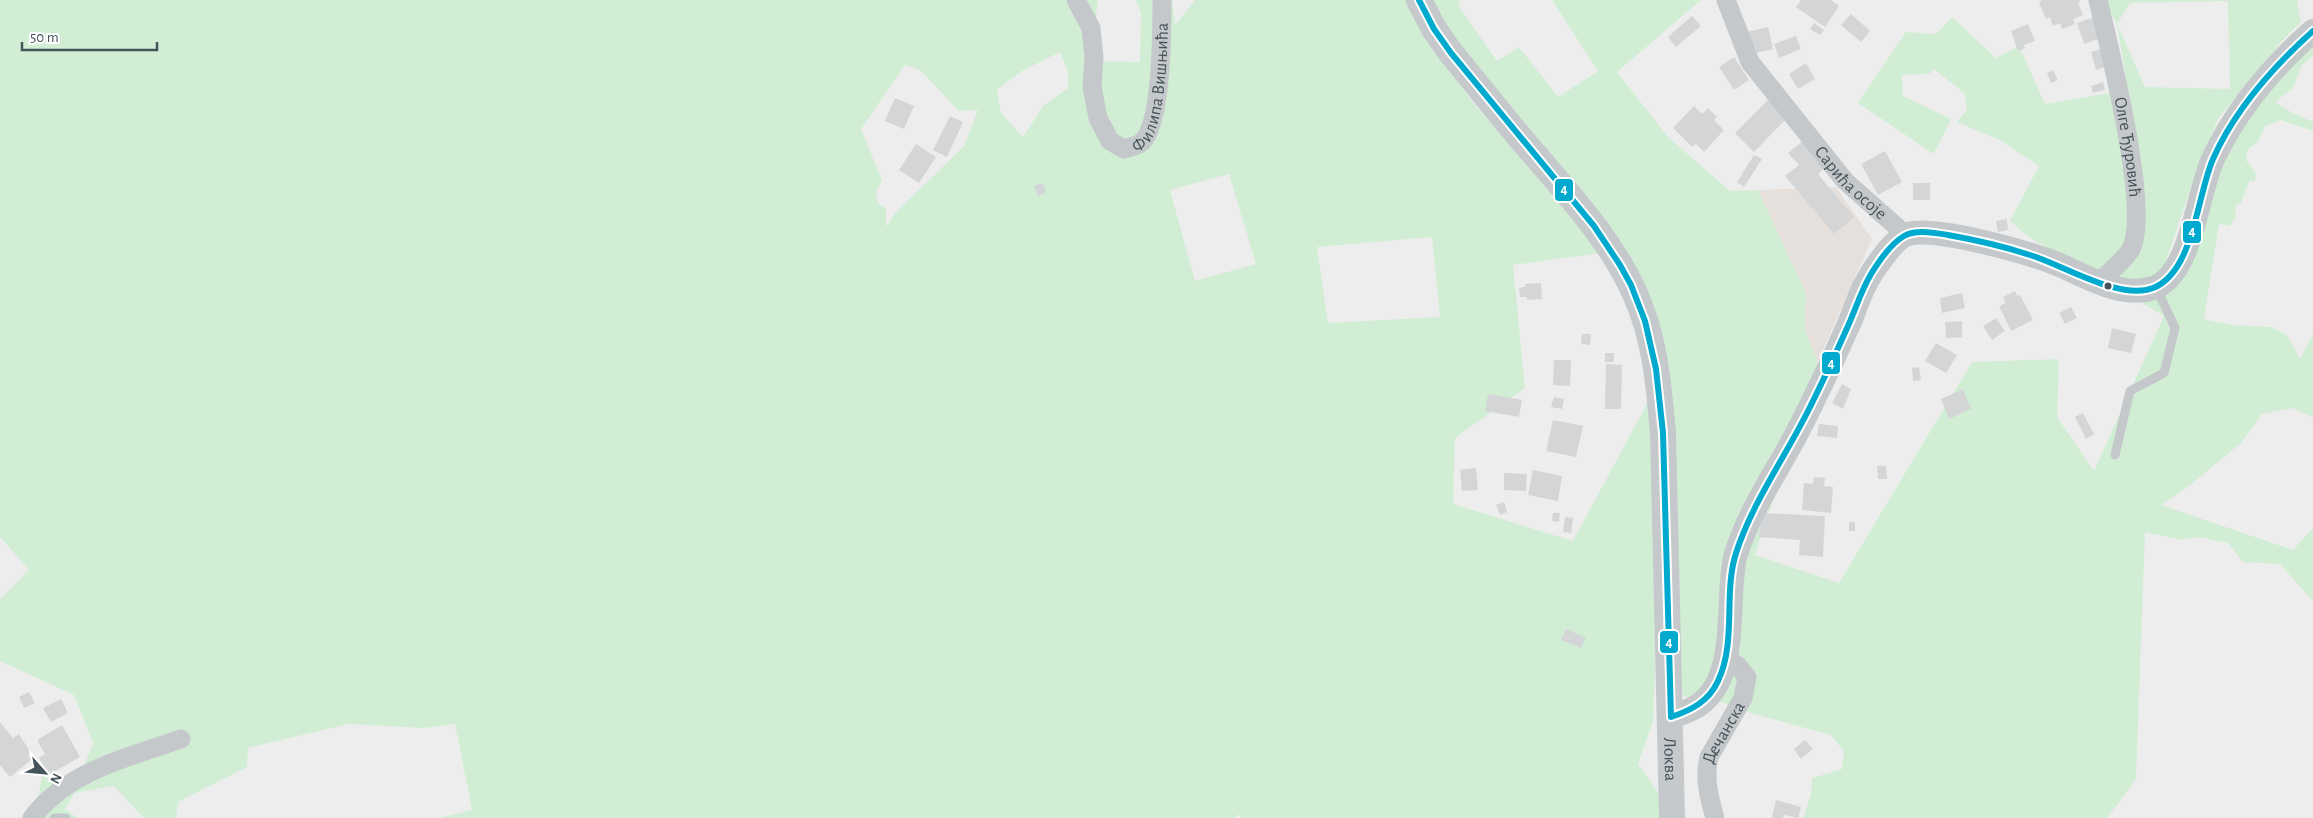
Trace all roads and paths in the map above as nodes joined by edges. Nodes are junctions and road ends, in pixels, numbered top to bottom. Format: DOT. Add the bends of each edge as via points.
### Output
graph roads {
  1 [pos="1076,0"];
  2 [pos="1162,0"];
  3 [pos="1419,0"];
  4 [pos="1726,0"];
  5 [pos="2098,0"];
  6 [pos="2313,31"];
  7 [pos="1906,234"];
  8 [pos="2099,282"];
  9 [pos="2156,287"];
  10 [pos="2115,455"];
  11 [pos="1726,658"];
  12 [pos="1671,717"];
  13 [pos="181,739"];
  14 [pos="32,818"];
  15 [pos="54,818"];
  16 [pos="66,818"];
  17 [pos="1672,818"];
  18 [pos="1715,818"];
  1 -- 2 [label="street, Филипа Вишњића" via="1091,28 1094,57 1092,87 1098,118 1110,141 1124,148 1142,143 1150,130 1160,66"];
  3 -- 12 [label="main road" via="1451,53 1611,248 1640,306 1654,356 1663,433"];
  4 -- 7 [label="street, Сарића осоје" via="1750,62 1845,181"];
  5 -- 8 [label="street, Олге Ђуровић" via="2118,87 2137,222 2131,249"];
  6 -- 9 [label="street" via="2292,49 2232,123 2212,161 2186,249 2174,272"];
  7 -- 8 [label="street" via="1952,235 2047,260"];
  7 -- 11 [label="street, Локва" via="1887,253 1864,285 1797,433 1746,526 1734,557"];
  8 -- 9 [label="street" via="2132,292"];
  9 -- 10 [label="lane" via="2175,328 2164,372 2130,391"];
  11 -- 12 [label="street, Локва" via="1718,682 1705,703"];
  11 -- 18 [label="street, Дечанска" via="1747,677 1747,687 1707,767 1707,786"];
  12 -- 17 [label="main road, Локва"];
  13 -- 14 [label="street" via="99,768 63,787"];
  15 -- 16 [label="lane"];
}
